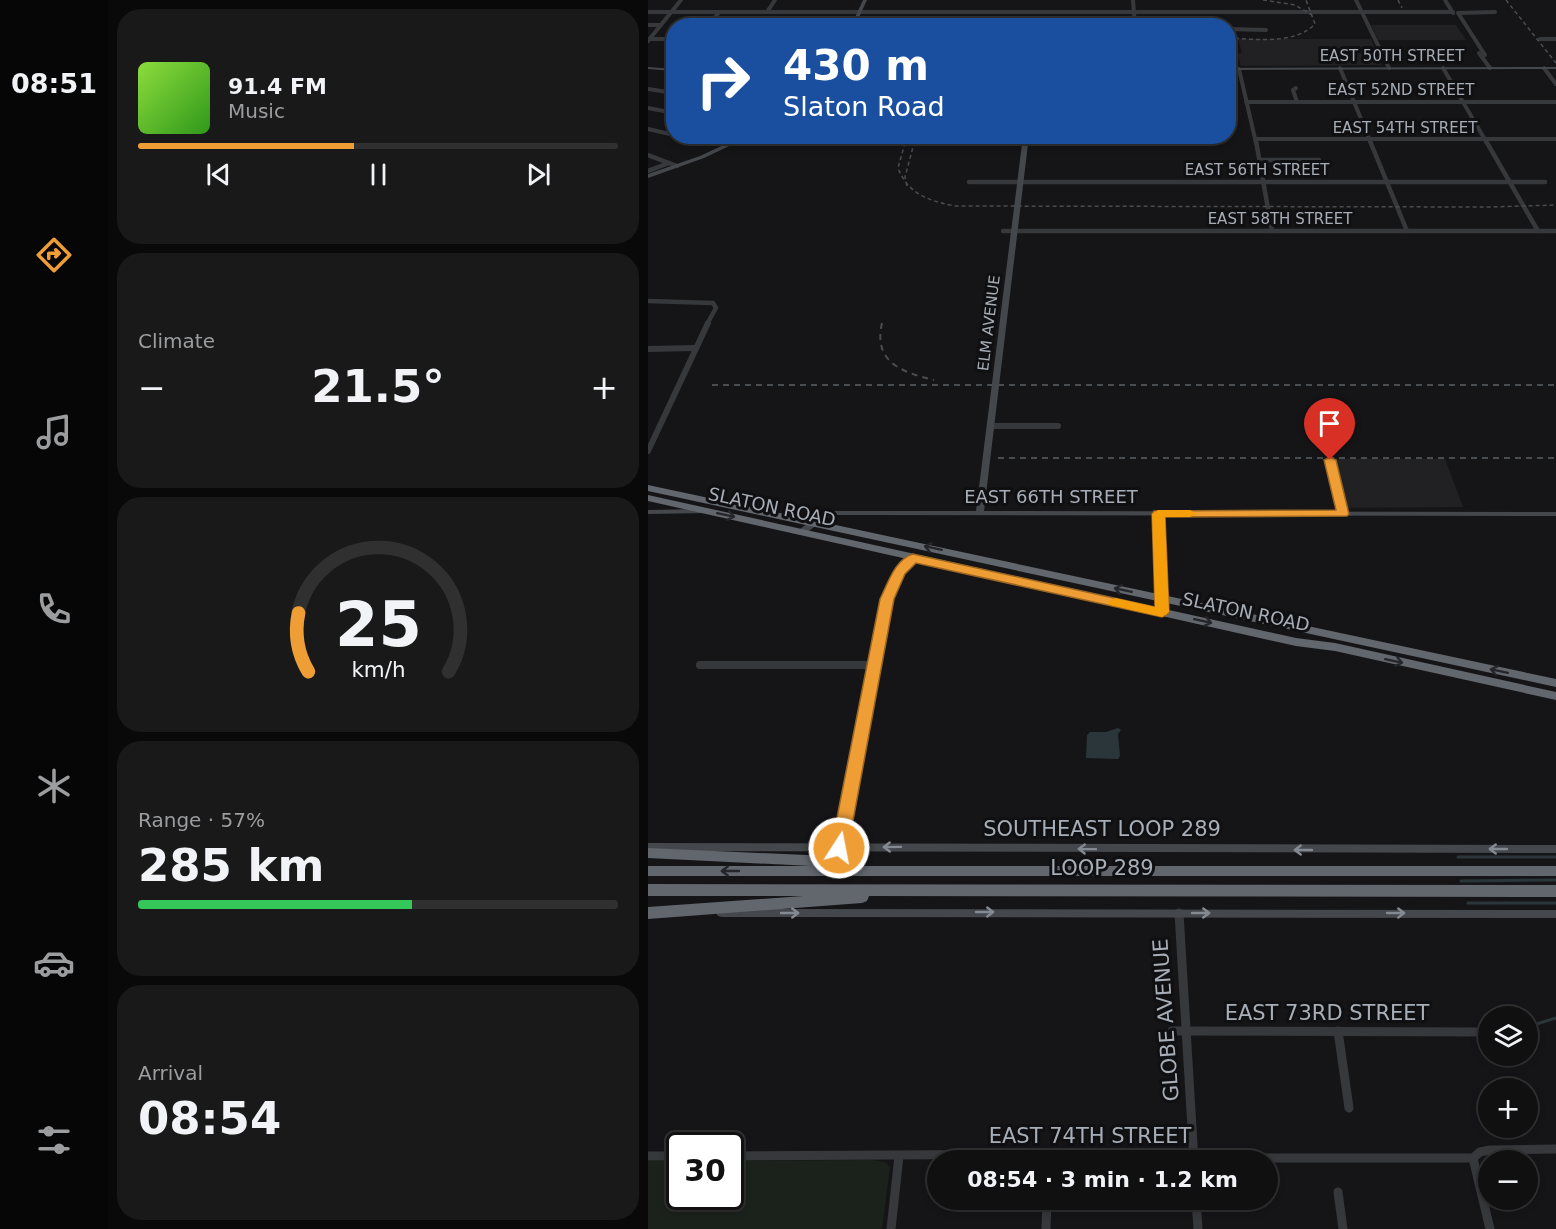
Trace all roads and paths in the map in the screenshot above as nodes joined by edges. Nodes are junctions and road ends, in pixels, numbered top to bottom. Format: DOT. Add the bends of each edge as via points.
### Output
graph roads {
  1 [pos="681,0"];
  2 [pos="775,0"];
  3 [pos="865,0"];
  4 [pos="1133,0"];
  5 [pos="1356,0"];
  6 [pos="1445,0"];
  7 [pos="648,12"];
  8 [pos="671,12"];
  9 [pos="719,12"];
  10 [pos="767,12"];
  11 [pos="860,12"];
  12 [pos="1134,12"];
  13 [pos="1362,12"];
  14 [pos="1453,12"];
  15 [pos="1495,12"];
  16 [pos="666,18"];
  17 [pos="666,18"];
  18 [pos="715,18"];
  19 [pos="857,18"];
  20 [pos="1134,18"];
  21 [pos="648,25"];
  22 [pos="661,25"];
  23 [pos="1236,29"];
  24 [pos="1266,30"];
  25 [pos="648,39"];
  26 [pos="666,39"];
  27 [pos="1540,39"];
  28 [pos="1556,39"];
  29 [pos="1485,55"];
  30 [pos="1340,68"];
  31 [pos="1389,68"];
  32 [pos="1443,68"];
  33 [pos="1490,68"];
  34 [pos="1544,68"];
  35 [pos="1556,68"];
  36 [pos="648,69"];
  37 [pos="1239,69"];
  38 [pos="666,70"];
  39 [pos="1556,84"];
  40 [pos="1296,88"];
  41 [pos="648,89"];
  42 [pos="666,92"];
  43 [pos="1246,102"];
  44 [pos="1297,102"];
  45 [pos="1355,102"];
  46 [pos="1463,102"];
  47 [pos="1556,102"];
  48 [pos="648,108"];
  49 [pos="666,111"];
  50 [pos="648,129"];
  51 [pos="666,133"];
  52 [pos="1255,139"];
  53 [pos="1556,139"];
  54 [pos="1370,140"];
  55 [pos="1485,140"];
  56 [pos="729,144"];
  57 [pos="1025,144"];
  58 [pos="648,155"];
  59 [pos="1260,160"];
  60 [pos="1319,160"];
  61 [pos="669,164"];
  62 [pos="676,166"];
  63 [pos="648,171"];
  64 [pos="648,176"];
  65 [pos="969,182"];
  66 [pos="1021,182"];
  67 [pos="1263,182"];
  68 [pos="1386,182"];
  69 [pos="1510,182"];
  70 [pos="1545,182"];
  71 [pos="1003,231"];
  72 [pos="1015,231"];
  73 [pos="1272,231"];
  74 [pos="1407,231"];
  75 [pos="1538,231"];
  76 [pos="1556,231"];
  77 [pos="648,301"];
  78 [pos="695,348"];
  79 [pos="648,349"];
  80 [pos="991,426"];
  81 [pos="1059,426"];
  82 [pos="648,451"];
  83 [pos="1330,460"];
  84 [pos="648,488"];
  85 [pos="648,498"];
  86 [pos="704,510"];
  87 [pos="648,512"];
  88 [pos="980,513"];
  89 [pos="1158,514"];
  90 [pos="1343,514"];
  91 [pos="1556,514"];
  92 [pos="813,523"];
  93 [pos="803,531"];
  94 [pos="913,558"];
  95 [pos="983,559"];
  96 [pos="973,571"];
  97 [pos="1163,598"];
  98 [pos="1162,612"];
  99 [pos="700,665"];
  100 [pos="874,665"];
  101 [pos="1556,683"];
  102 [pos="1556,696"];
  103 [pos="648,847"];
  104 [pos="839,848"];
  105 [pos="1556,849"];
  106 [pos="648,853"];
  107 [pos="1556,865"];
  108 [pos="1020,869"];
  109 [pos="1391,870"];
  110 [pos="1556,870"];
  111 [pos="648,871"];
  112 [pos="967,889"];
  113 [pos="648,890"];
  114 [pos="1556,893"];
  115 [pos="1179,912"];
  116 [pos="648,913"];
  117 [pos="1556,914"];
  118 [pos="1172,1031"];
  119 [pos="1186,1031"];
  120 [pos="1338,1031"];
  121 [pos="1478,1032"];
  122 [pos="1350,1108"];
  123 [pos="1556,1149"];
  124 [pos="1194,1150"];
  125 [pos="648,1156"];
  126 [pos="666,1156"];
  127 [pos="744,1156"];
  128 [pos="899,1156"];
  129 [pos="927,1156"];
  130 [pos="1278,1158"];
  131 [pos="1473,1158"];
  132 [pos="1338,1192"];
  133 [pos="1047,1210"];
  134 [pos="1196,1210"];
  135 [pos="891,1229"];
  136 [pos="1046,1229"];
  137 [pos="1197,1229"];
  138 [pos="1343,1229"];
  139 [pos="1490,1229"];
  1 -- 8 [label="street"];
  2 -- 10 [label="street"];
  3 -- 11 [label="main road"];
  4 -- 12 [label="street"];
  5 -- 13 [label="street"];
  6 -- 14 [label="street"];
  7 -- 8 [label="street"];
  8 -- 9 [label="street"];
  8 -- 16 [label="street"];
  9 -- 10 [label="street"];
  9 -- 18 [label="street"];
  10 -- 11 [label="street"];
  11 -- 12 [label="street"];
  11 -- 19 [label="main road"];
  12 -- 13 [label="street"];
  12 -- 20 [label="street"];
  13 -- 14 [label="street"];
  13 -- 31 [label="street"];
  14 -- 33 [label="street"];
  15 -- 29 [label="street" via="1458,13"];
  17 -- 22 [label="street"];
  21 -- 22 [label="street"];
  22 -- 25 [label="street"];
  23 -- 24 [label="street"];
  25 -- 26 [label="street"];
  27 -- 28 [label="street"];
  30 -- 31 [label="main road, EAST 50TH STREET"];
  30 -- 37 [label="main road, EAST 50TH STREET"];
  30 -- 45 [label="street"];
  31 -- 32 [label="main road, EAST 50TH STREET"];
  32 -- 33 [label="main road, EAST 50TH STREET"];
  32 -- 46 [label="street"];
  33 -- 34 [label="main road, EAST 50TH STREET"];
  34 -- 35 [label="main road, EAST 50TH STREET"];
  34 -- 39 [label="street"];
  36 -- 38 [label="main road"];
  37 -- 43 [label="street"];
  40 -- 44 [label="street" via="1293,90"];
  41 -- 42 [label="street"];
  43 -- 44 [label="street, EAST 52ND STREET"];
  43 -- 52 [label="street"];
  44 -- 45 [label="street, EAST 52ND STREET"];
  45 -- 46 [label="street, EAST 52ND STREET"];
  45 -- 54 [label="street"];
  46 -- 47 [label="street, EAST 52ND STREET"];
  46 -- 55 [label="street"];
  48 -- 49 [label="street"];
  50 -- 51 [label="street"];
  52 -- 54 [label="street, EAST 54TH STREET"];
  52 -- 59 [label="street"];
  53 -- 55 [label="street, EAST 54TH STREET"];
  54 -- 55 [label="street, EAST 54TH STREET"];
  54 -- 68 [label="street"];
  55 -- 69 [label="street"];
  56 -- 62 [label="main road"];
  57 -- 66 [label="main road, ELM AVENUE"];
  58 -- 61 [label="street"];
  59 -- 60 [label="street"];
  59 -- 67 [label="street"];
  61 -- 62 [label="street"];
  61 -- 63 [label="street"];
  62 -- 64 [label="main road"];
  65 -- 66 [label="street, EAST 56TH STREET"];
  66 -- 67 [label="street, EAST 56TH STREET"];
  66 -- 72 [label="main road, ELM AVENUE"];
  67 -- 68 [label="street, EAST 56TH STREET"];
  67 -- 73 [label="street"];
  68 -- 69 [label="street, EAST 56TH STREET"];
  68 -- 74 [label="street"];
  69 -- 70 [label="street, EAST 56TH STREET"];
  69 -- 75 [label="street"];
  71 -- 72 [label="street, EAST 58TH STREET"];
  72 -- 73 [label="street, EAST 58TH STREET"];
  72 -- 80 [label="main road, ELM AVENUE"];
  73 -- 74 [label="street, EAST 58TH STREET"];
  74 -- 75 [label="street, EAST 58TH STREET"];
  75 -- 76 [label="street, EAST 58TH STREET"];
  77 -- 78 [label="street" via="713,303 716,308"];
  78 -- 79 [label="street"];
  78 -- 82 [label="street"];
  80 -- 81 [label="street"];
  80 -- 88 [label="main road, ELM AVENUE"];
  83 -- 90 [label="street"];
  84 -- 92 [label="highway, SLATON ROAD"];
  85 -- 86 [label="highway, SLATON ROAD"];
  86 -- 87 [label="main road"];
  86 -- 93 [label="highway, SLATON ROAD, one-way"];
  88 -- 89 [label="main road, EAST 66TH STREET"];
  88 -- 92 [label="main road, EAST 66TH STREET" via="835,513"];
  89 -- 90 [label="main road, EAST 66TH STREET"];
  89 -- 97 [label="street"];
  90 -- 91 [label="main road, EAST 66TH STREET"];
  92 -- 93 [label="main road, EAST 66TH STREET"];
  95 -- 92 [label="highway, SLATON ROAD, one-way"];
  93 -- 94 [label="highway, SLATON ROAD"];
  94 -- 96 [label="highway, SLATON ROAD"];
  94 -- 100 [label="street" via="890,588"];
  95 -- 96 [label="highway"];
  97 -- 95 [label="highway, SLATON ROAD, one-way"];
  96 -- 98 [label="highway, SLATON ROAD"];
  97 -- 98 [label="street"];
  101 -- 97 [label="highway, SLATON ROAD, one-way"];
  98 -- 102 [label="highway, SLATON ROAD, one-way"];
  99 -- 100 [label="street"];
  100 -- 104 [label="street"];
  103 -- 104 [label="main road, SOUTHEAST LOOP 289"];
  105 -- 104 [label="main road, SOUTHEAST LOOP 289, one-way"];
  106 -- 108 [label="highway"];
  107 -- 109 [label="highway"];
  108 -- 109 [label="highway, LOOP 289"];
  108 -- 111 [label="highway, LOOP 289, one-way"];
  109 -- 110 [label="highway, LOOP 289"];
  112 -- 113 [label="highway, LOOP 289"];
  112 -- 114 [label="highway, LOOP 289"];
  112 -- 116 [label="highway"];
  116 -- 115 [label="main road, one-way"];
  115 -- 117 [label="main road, one-way"];
  115 -- 119 [label="street, GLOBE AVENUE"];
  118 -- 119 [label="street, EAST 73RD STREET"];
  119 -- 120 [label="street, EAST 73RD STREET"];
  119 -- 124 [label="street, GLOBE AVENUE"];
  120 -- 121 [label="street, EAST 73RD STREET"];
  120 -- 122 [label="street"];
  123 -- 131 [label="street, EAST 74TH STREET" via="1490,1150"];
  125 -- 126 [label="street"];
  127 -- 128 [label="street, EAST 74TH STREET"];
  128 -- 129 [label="street, EAST 74TH STREET"];
  128 -- 135 [label="street"];
  130 -- 131 [label="street, EAST 74TH STREET"];
  131 -- 139 [label="street"];
  132 -- 138 [label="street"];
  133 -- 136 [label="street"];
  134 -- 137 [label="street"];
}
